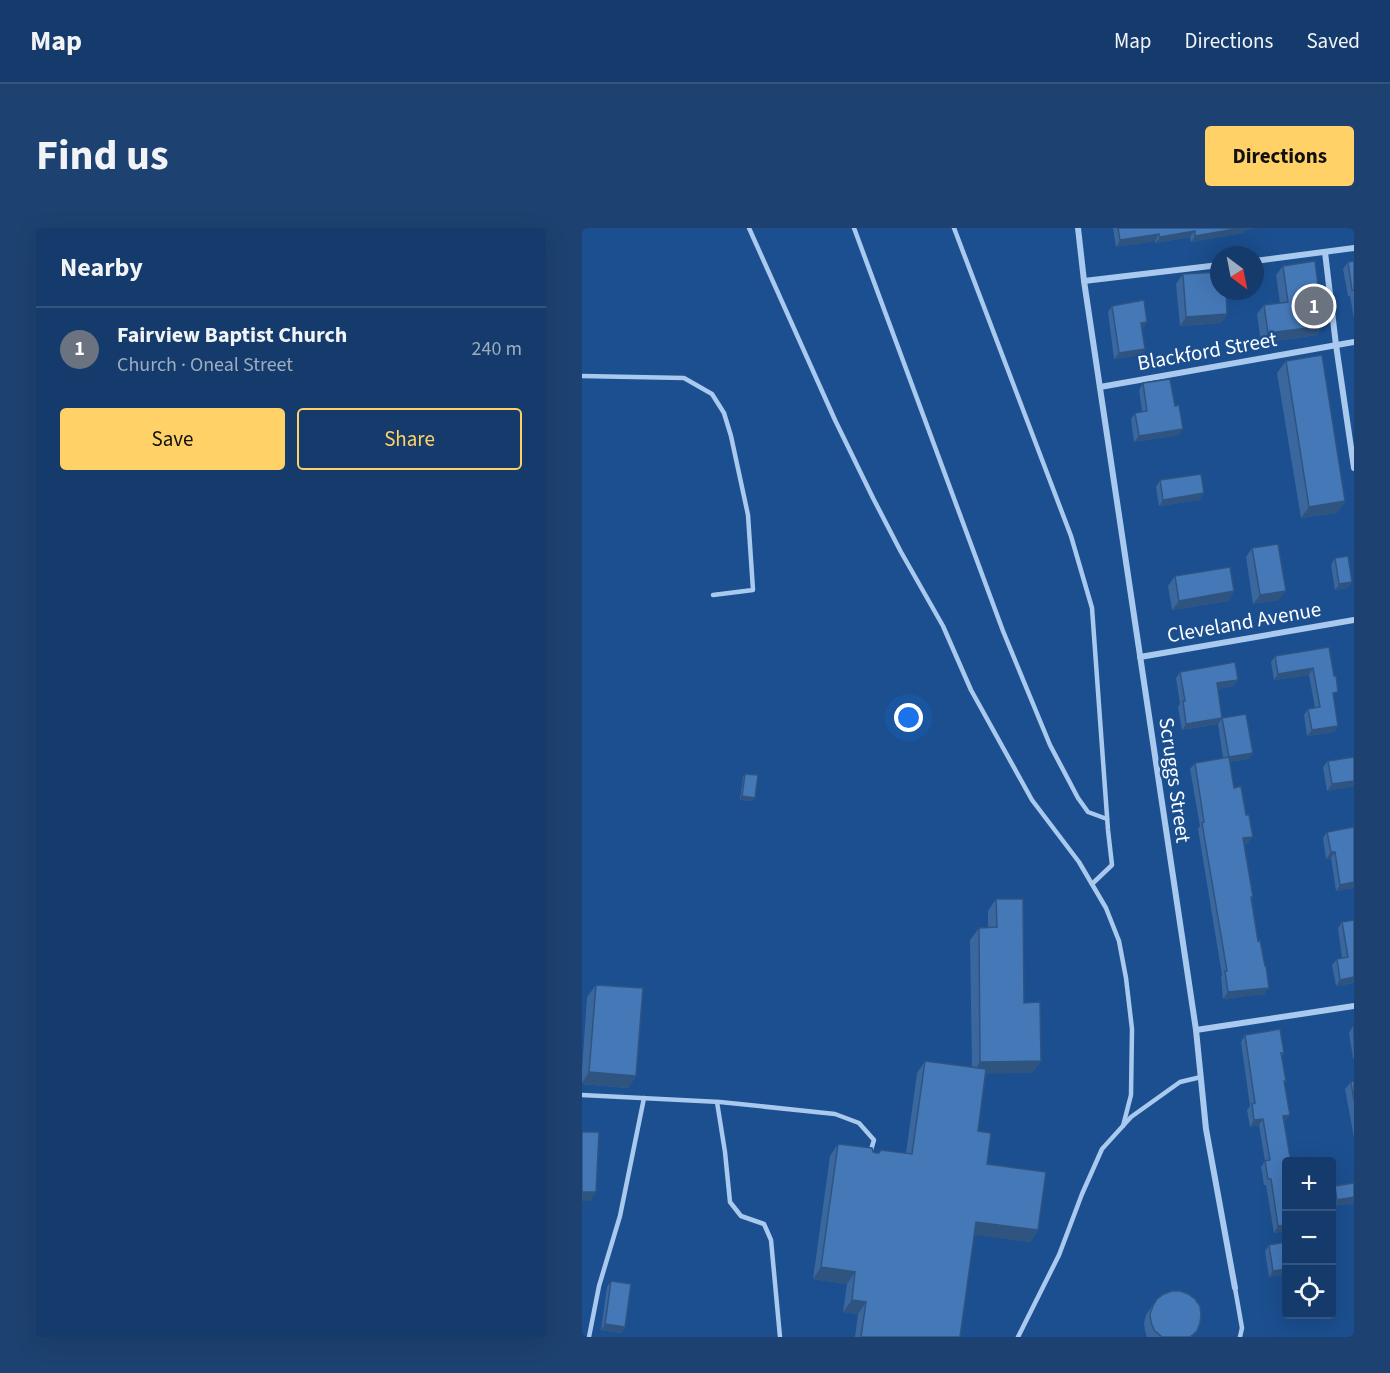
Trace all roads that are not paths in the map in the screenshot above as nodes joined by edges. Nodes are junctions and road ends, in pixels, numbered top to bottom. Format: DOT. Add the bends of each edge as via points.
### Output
graph roads {
  1 [pos="749,228"];
  2 [pos="854,228"];
  3 [pos="954,228"];
  4 [pos="1078,228"];
  5 [pos="1354,248"];
  6 [pos="1325,252"];
  7 [pos="1264,260"];
  8 [pos="1210,266"];
  9 [pos="1084,281"];
  10 [pos="1354,342"];
  11 [pos="1336,345"];
  12 [pos="582,376"];
  13 [pos="1100,387"];
  14 [pos="1354,468"];
  15 [pos="713,595"];
  16 [pos="1354,620"];
  17 [pos="1140,657"];
  18 [pos="1107,819"];
  19 [pos="1092,884"];
  20 [pos="1354,1006"];
  21 [pos="1196,1030"];
  22 [pos="1201,1077"];
  23 [pos="582,1095"];
  24 [pos="644,1098"];
  25 [pos="717,1102"];
  26 [pos="1123,1126"];
  27 [pos="868,1161"];
  28 [pos="1235,1288"];
  29 [pos="589,1337"];
  30 [pos="780,1337"];
  31 [pos="1018,1337"];
  32 [pos="1240,1337"];
  1 -- 19 [label="lane" via="868,489 943,626 971,690 1032,800"];
  2 -- 18 [label="lane" via="1050,745 1088,812"];
  3 -- 18 [label="lane" via="1071,536 1092,608"];
  4 -- 9 [label="street, Scruggs Street"];
  5 -- 6 [label="street"];
  6 -- 7 [label="street"];
  6 -- 11 [label="street"];
  8 -- 9 [label="street"];
  9 -- 13 [label="street, Scruggs Street"];
  10 -- 11 [label="street, Blackford Street"];
  11 -- 13 [label="street, Blackford Street"];
  11 -- 14 [label="street"];
  12 -- 15 [label="lane" via="684,378 712,394 724,413 748,515 753,590"];
  13 -- 17 [label="street, Scruggs Street"];
  16 -- 17 [label="street, Cleveland Avenue"];
  17 -- 21 [label="street, Scruggs Street"];
  18 -- 19 [label="lane" via="1112,865"];
  19 -- 26 [label="lane" via="1119,941 1126,978 1132,1029 1131,1095"];
  20 -- 21 [label="street"];
  21 -- 22 [label="street, Scruggs Street"];
  22 -- 26 [label="lane" via="1180,1082"];
  22 -- 28 [label="street, Scruggs Street" via="1206,1129"];
  23 -- 24 [label="lane"];
  24 -- 25 [label="lane"];
  24 -- 29 [label="lane" via="620,1216"];
  25 -- 27 [label="lane" via="835,1114 859,1123 874,1140"];
  25 -- 30 [label="lane" via="730,1202 741,1216 764,1224 771,1240"];
  26 -- 31 [label="lane" via="1102,1149 1059,1255"];
  28 -- 32 [label="lane, Scruggs Street"];
}
